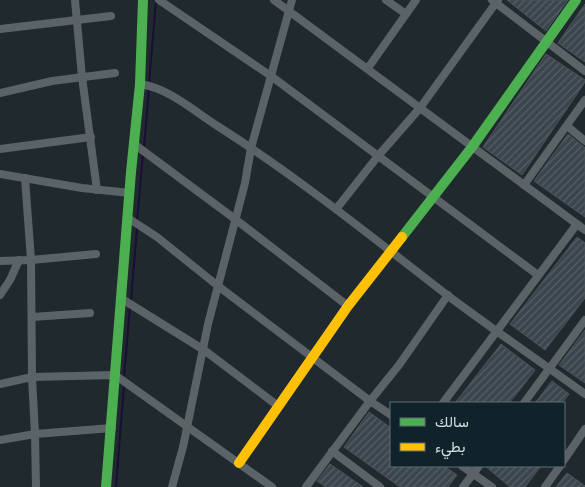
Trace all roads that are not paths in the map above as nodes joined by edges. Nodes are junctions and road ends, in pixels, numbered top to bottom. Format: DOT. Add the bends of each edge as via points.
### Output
graph roads {
  1 [pos="75,0"];
  2 [pos="143,0"];
  3 [pos="159,0"];
  4 [pos="274,0"];
  5 [pos="292,0"];
  6 [pos="386,0"];
  7 [pos="416,0"];
  8 [pos="576,0"];
  9 [pos="495,1"];
  10 [pos="289,10"];
  11 [pos="406,14"];
  12 [pos="111,16"];
  13 [pos="78,20"];
  14 [pos="0,29"];
  15 [pos="546,42"];
  16 [pos="368,68"];
  17 [pos="585,71"];
  18 [pos="115,73"];
  19 [pos="271,76"];
  20 [pos="82,77"];
  21 [pos="140,84"];
  22 [pos="0,93"];
  23 [pos="585,100"];
  24 [pos="420,108"];
  25 [pos="567,126"];
  26 [pos="90,137"];
  27 [pos="585,141"];
  28 [pos="134,144"];
  29 [pos="472,147"];
  30 [pos="0,148"];
  31 [pos="251,148"];
  32 [pos="378,156"];
  33 [pos="0,174"];
  34 [pos="25,178"];
  35 [pos="524,185"];
  36 [pos="97,190"];
  37 [pos="130,193"];
  38 [pos="434,197"];
  39 [pos="337,208"];
  40 [pos="128,218"];
  41 [pos="235,219"];
  42 [pos="576,224"];
  43 [pos="585,230"];
  44 [pos="391,251"];
  45 [pos="96,254"];
  46 [pos="19,260"];
  47 [pos="31,260"];
  48 [pos="0,261"];
  49 [pos="538,275"];
  50 [pos="218,286"];
  51 [pos="0,295"];
  52 [pos="448,296"];
  53 [pos="122,299"];
  54 [pos="348,306"];
  55 [pos="90,313"];
  56 [pos="32,317"];
  57 [pos="585,320"];
  58 [pos="496,330"];
  59 [pos="204,350"];
  60 [pos="312,356"];
  61 [pos="550,368"];
  62 [pos="115,375"];
  63 [pos="32,377"];
  64 [pos="0,384"];
  65 [pos="585,394"];
  66 [pos="370,401"];
  67 [pos="444,402"];
  68 [pos="525,402"];
  69 [pos="278,406"];
  70 [pos="390,414"];
  71 [pos="186,425"];
  72 [pos="112,428"];
  73 [pos="585,429"];
  74 [pos="35,434"];
  75 [pos="0,440"];
  76 [pos="332,450"];
  77 [pos="565,459"];
  78 [pos="239,463"];
  79 [pos="463,467"];
  80 [pos="477,467"];
  81 [pos="559,467"];
  82 [pos="473,474"];
  83 [pos="172,486"];
  84 [pos="36,487"];
  85 [pos="106,487"];
  86 [pos="163,487"];
  87 [pos="272,487"];
  88 [pos="306,487"];
  89 [pos="380,487"];
  90 [pos="463,487"];
  91 [pos="492,487"];
  92 [pos="545,487"];
  1 -- 13 [label="street"];
  2 -- 21 [label="street"];
  3 -- 19 [label="street"];
  4 -- 10 [label="street"];
  5 -- 10 [label="street"];
  6 -- 11 [label="street"];
  7 -- 11 [label="street"];
  8 -- 15 [label="street"];
  9 -- 15 [label="street"];
  9 -- 24 [label="street"];
  10 -- 16 [label="street"];
  10 -- 19 [label="street"];
  11 -- 16 [label="street"];
  12 -- 13 [label="street"];
  13 -- 14 [label="street"];
  13 -- 20 [label="street"];
  15 -- 17 [label="street"];
  15 -- 29 [label="street"];
  16 -- 24 [label="street"];
  18 -- 20 [label="street"];
  19 -- 31 [label="street"];
  19 -- 32 [label="street"];
  20 -- 22 [label="street"];
  20 -- 26 [label="street"];
  21 -- 28 [label="street"];
  21 -- 31 [label="street" via="150,85 172,96"];
  23 -- 25 [label="street"];
  24 -- 29 [label="street"];
  24 -- 32 [label="street"];
  25 -- 27 [label="street"];
  25 -- 35 [label="street"];
  26 -- 30 [label="street"];
  26 -- 36 [label="street"];
  28 -- 37 [label="street"];
  28 -- 41 [label="street"];
  29 -- 35 [label="street"];
  29 -- 38 [label="street"];
  31 -- 39 [label="street"];
  31 -- 41 [label="street"];
  32 -- 38 [label="street"];
  32 -- 39 [label="street"];
  33 -- 34 [label="street"];
  34 -- 36 [label="street"];
  34 -- 47 [label="street"];
  35 -- 42 [label="street"];
  36 -- 37 [label="street"];
  37 -- 40 [label="street"];
  38 -- 44 [label="street"];
  38 -- 49 [label="street"];
  39 -- 44 [label="street"];
  40 -- 50 [label="street"];
  40 -- 53 [label="street"];
  41 -- 50 [label="street"];
  41 -- 54 [label="street"];
  42 -- 43 [label="street"];
  42 -- 49 [label="street"];
  44 -- 52 [label="street"];
  44 -- 54 [label="street"];
  45 -- 47 [label="street"];
  46 -- 47 [label="street"];
  46 -- 48 [label="street"];
  46 -- 51 [label="street"];
  47 -- 56 [label="street"];
  49 -- 58 [label="street"];
  50 -- 59 [label="street"];
  50 -- 60 [label="street"];
  52 -- 58 [label="street"];
  52 -- 66 [label="street"];
  53 -- 59 [label="street"];
  53 -- 62 [label="street"];
  54 -- 60 [label="street"];
  55 -- 56 [label="street"];
  56 -- 63 [label="street"];
  57 -- 61 [label="street"];
  58 -- 61 [label="street"];
  58 -- 67 [label="street"];
  59 -- 69 [label="street"];
  59 -- 71 [label="street"];
  60 -- 66 [label="street"];
  60 -- 69 [label="street"];
  61 -- 65 [label="street"];
  61 -- 68 [label="street"];
  62 -- 63 [label="street"];
  62 -- 71 [label="street"];
  62 -- 72 [label="street"];
  63 -- 64 [label="street"];
  63 -- 74 [label="street"];
  66 -- 70 [label="street"];
  66 -- 76 [label="street"];
  69 -- 78 [label="street"];
  71 -- 78 [label="street"];
  71 -- 83 [label="street"];
  72 -- 74 [label="street"];
  72 -- 85 [label="street"];
  73 -- 77 [label="street"];
  74 -- 75 [label="street"];
  74 -- 84 [label="street"];
  76 -- 88 [label="street"];
  76 -- 89 [label="street"];
  78 -- 87 [label="street"];
  79 -- 82 [label="street"];
  80 -- 82 [label="street"];
  81 -- 92 [label="street"];
  82 -- 90 [label="street"];
  82 -- 91 [label="street"];
  83 -- 86 [label="street"];
}
